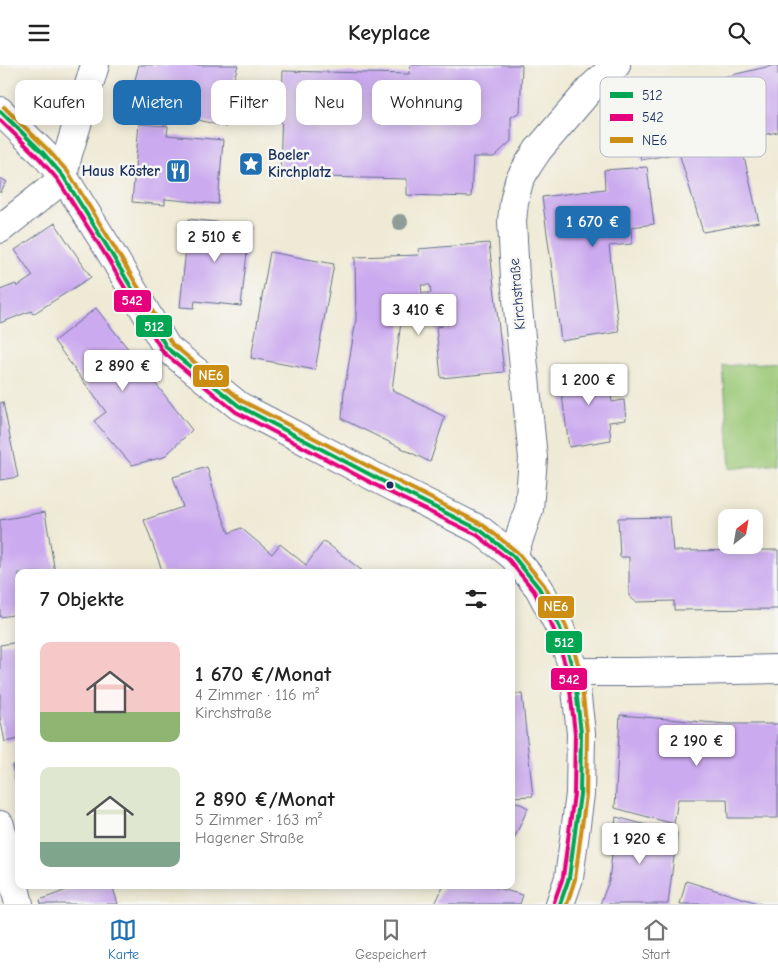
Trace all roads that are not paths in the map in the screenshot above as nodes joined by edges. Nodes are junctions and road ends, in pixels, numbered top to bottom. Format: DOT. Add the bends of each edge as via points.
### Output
graph roads {
  1 [pos="95,65"];
  2 [pos="616,65"];
  3 [pos="603,77"];
  4 [pos="600,80"];
  5 [pos="0,111"];
  6 [pos="63,176"];
  7 [pos="0,229"];
  8 [pos="513,556"];
  9 [pos="778,669"];
  10 [pos="574,672"];
  11 [pos="0,825"];
  12 [pos="15,887"];
  13 [pos="15,889"];
  14 [pos="19,904"];
  15 [pos="560,904"];
  1 -- 6 [label="street"];
  2 -- 3 [label="street, Kirchstraße"];
  4 -- 8 [label="street, Kirchstraße" via="538,150 519,181 514,202 514,278 534,458 529,509"];
  5 -- 6 [label="street"];
  6 -- 7 [label="street"];
  6 -- 8 [label="street" via="167,348 239,406 480,529"];
  8 -- 10 [label="street" via="539,588 560,628"];
  9 -- 10 [label="street"];
  10 -- 15 [label="street" via="581,733 580,794 568,878"];
  11 -- 12 [label="street"];
  13 -- 14 [label="street"];
}
